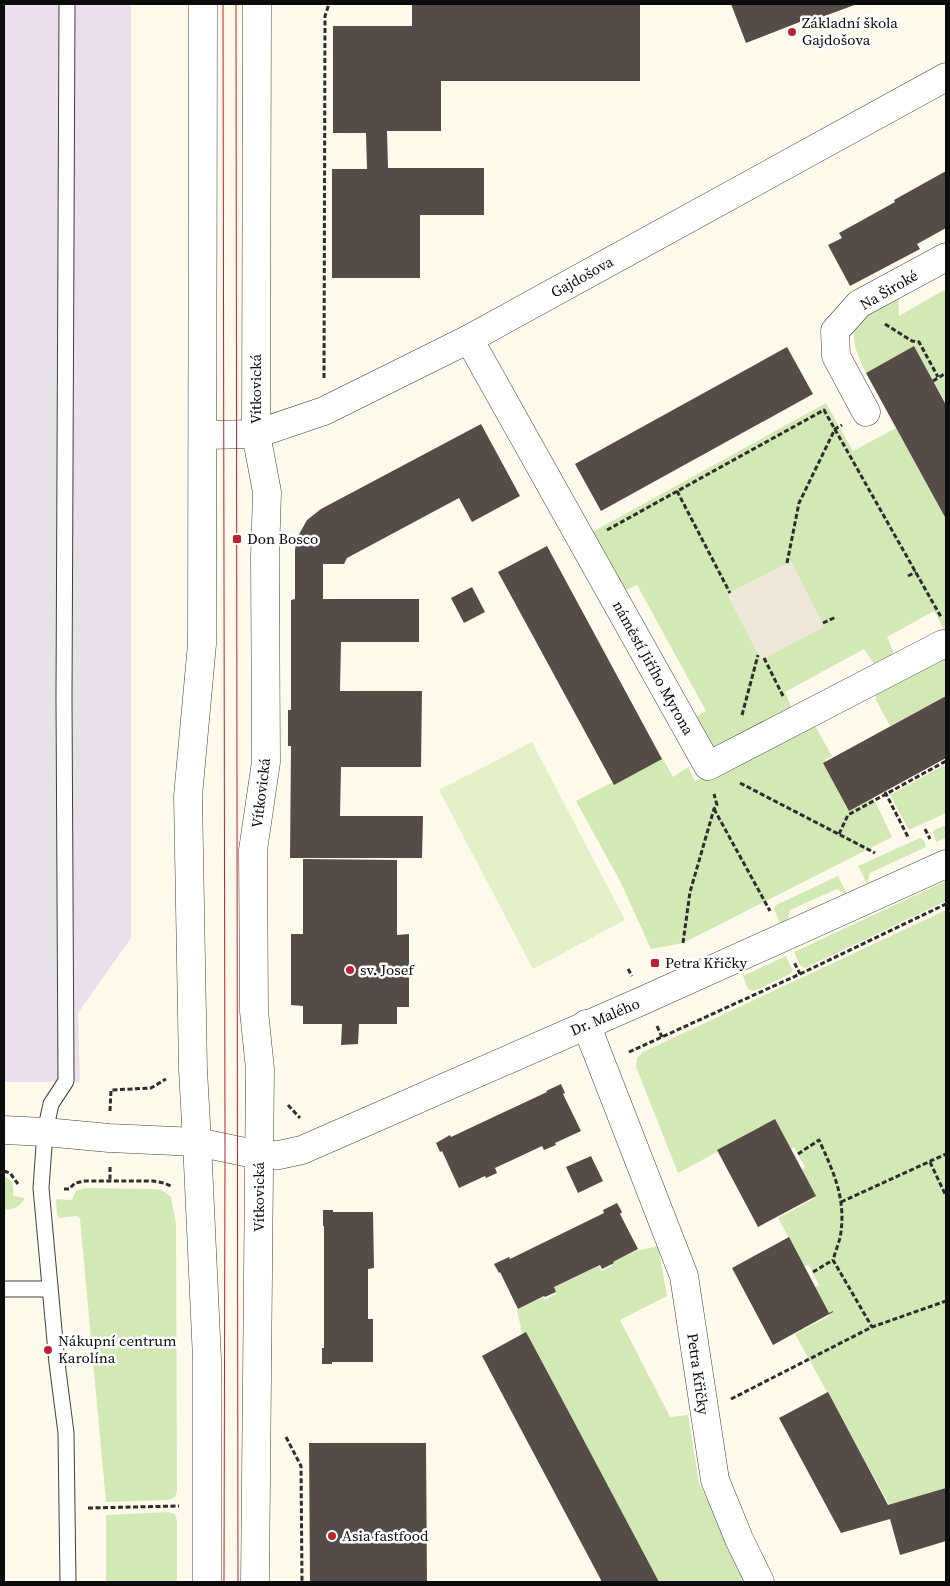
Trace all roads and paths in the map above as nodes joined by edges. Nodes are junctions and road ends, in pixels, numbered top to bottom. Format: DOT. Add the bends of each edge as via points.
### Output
graph roads {
  1 [pos="68,4"];
  2 [pos="204,4"];
  3 [pos="257,4"];
  4 [pos="329,4"];
  5 [pos="946,77"];
  6 [pos="946,257"];
  7 [pos="868,300"];
  8 [pos="468,339"];
  9 [pos="946,373"];
  10 [pos="938,377"];
  11 [pos="932,380"];
  12 [pos="324,412"];
  13 [pos="866,412"];
  14 [pos="835,429"];
  15 [pos="256,434"];
  16 [pos="203,435"];
  17 [pos="677,491"];
  18 [pos="584,543"];
  19 [pos="787,563"];
  20 [pos="916,572"];
  21 [pos="908,576"];
  22 [pos="730,592"];
  23 [pos="836,616"];
  24 [pos="823,623"];
  25 [pos="942,631"];
  26 [pos="758,655"];
  27 [pos="764,658"];
  28 [pos="796,721"];
  29 [pos="732,754"];
  30 [pos="946,762"];
  31 [pos="708,766"];
  32 [pos="886,793"];
  33 [pos="839,834"];
  34 [pos="908,837"];
  35 [pos="875,853"];
  36 [pos="946,864"];
  37 [pos="946,904"];
  38 [pos="683,943"];
  39 [pos="800,974"];
  40 [pos="586,1024"];
  41 [pos="4,1130"];
  42 [pos="45,1132"];
  43 [pos="197,1142"];
  44 [pos="259,1154"];
  45 [pos="798,1154"];
  46 [pos="946,1154"];
  47 [pos="930,1162"];
  48 [pos="4,1171"];
  49 [pos="173,1187"];
  50 [pos="41,1188"];
  51 [pos="946,1196"];
  52 [pos="841,1202"];
  53 [pos="833,1260"];
  54 [pos="812,1272"];
  55 [pos="4,1289"];
  56 [pos="50,1289"];
  57 [pos="946,1301"];
  58 [pos="872,1327"];
  59 [pos="704,1414"];
  60 [pos="185,1506"];
  61 [pos="67,1508"];
  62 [pos="68,1582"];
  63 [pos="208,1582"];
  64 [pos="255,1582"];
  65 [pos="760,1582"];
  1 -- 42 [label="lane" via="64,698 66,1080 51,1104"];
  2 -- 16 [label="street"];
  3 -- 15 [label="street, Vítkovická"];
  4 -- 12 [label="path" via="325,16"];
  5 -- 8 [label="street, Gajdošova"];
  6 -- 7 [label="street, Na Široké"];
  7 -- 10 [label="path" via="882,322 919,342"];
  7 -- 13 [label="street, Na Široké" via="859,304 835,331 836,356"];
  8 -- 12 [label="street, Gajdošova"];
  8 -- 18 [label="street, náměstí Jiřího Myrona"];
  9 -- 10 [label="path"];
  10 -- 11 [label="path"];
  12 -- 15 [label="street, Gajdošova"];
  14 -- 17 [label="path" via="824,410"];
  14 -- 19 [label="path" via="799,503"];
  14 -- 20 [label="path"];
  15 -- 16 [label="street, Gajdošova"];
  15 -- 44 [label="street, Vítkovická" via="267,492 266,762 253,850 254,1011 260,1069"];
  16 -- 43 [label="street" via="202,644 188,796"];
  17 -- 18 [label="path"];
  17 -- 22 [label="path"];
  18 -- 31 [label="street, náměstí Jiřího Myrona"];
  20 -- 21 [label="path"];
  20 -- 25 [label="path"];
  23 -- 24 [label="path"];
  25 -- 28 [label="street"];
  26 -- 29 [label="path"];
  27 -- 28 [label="path"];
  28 -- 29 [label="street"];
  29 -- 31 [label="street"];
  30 -- 32 [label="path"];
  31 -- 33 [label="path"];
  31 -- 38 [label="path" via="716,805 690,892"];
  32 -- 33 [label="path" via="848,815"];
  32 -- 34 [label="path"];
  33 -- 35 [label="path"];
  36 -- 40 [label="street, Dr. Malého"];
  37 -- 39 [label="path"];
  40 -- 44 [label="street, Dr. Malého" via="302,1150 279,1155"];
  40 -- 59 [label="street, Petra Křičky" via="684,1276"];
  41 -- 42 [label="street, Dr. Malého"];
  42 -- 43 [label="street, Dr. Malého"];
  42 -- 50 [label="lane"];
  43 -- 44 [label="street, Dr. Malého"];
  43 -- 63 [label="street" via="207,1359"];
  44 -- 64 [label="street, Vítkovická"];
  45 -- 52 [label="path" via="819,1140 835,1175"];
  46 -- 47 [label="path"];
  47 -- 51 [label="path"];
  47 -- 52 [label="path"];
  48 -- 50 [label="path" via="10,1174 19,1188"];
  49 -- 50 [label="path" via="153,1181 110,1180 74,1183 69,1189"];
  50 -- 56 [label="lane"];
  52 -- 53 [label="path" via="840,1238"];
  53 -- 54 [label="path"];
  53 -- 58 [label="path"];
  55 -- 56 [label="lane"];
  56 -- 61 [label="lane" via="66,1433"];
  57 -- 58 [label="path"];
  58 -- 59 [label="path"];
  59 -- 65 [label="street, Petra Křičky" via="715,1480"];
  60 -- 61 [label="path"];
  61 -- 62 [label="lane"];
}
